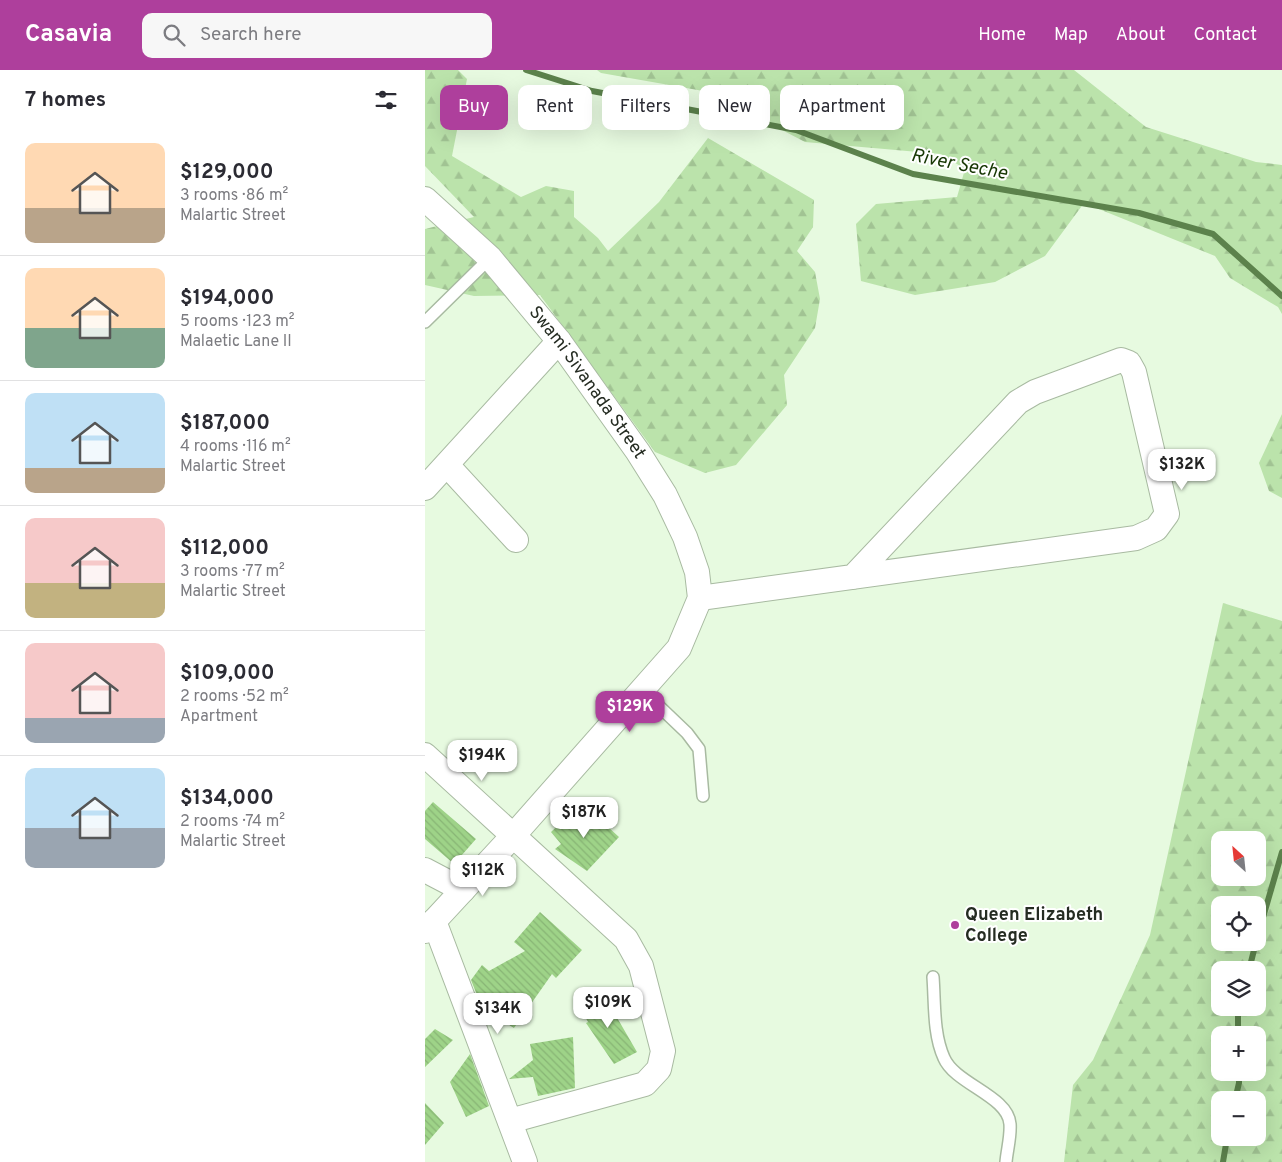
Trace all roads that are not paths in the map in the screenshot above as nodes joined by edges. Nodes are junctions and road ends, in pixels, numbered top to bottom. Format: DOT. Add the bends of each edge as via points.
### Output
graph roads {
  1 [pos="425,199"];
  2 [pos="490,258"];
  3 [pos="425,322"];
  4 [pos="559,341"];
  5 [pos="447,465"];
  6 [pos="425,488"];
  7 [pos="516,540"];
  8 [pos="853,577"];
  9 [pos="700,598"];
  10 [pos="642,690"];
  11 [pos="425,755"];
  12 [pos="703,796"];
  13 [pos="512,837"];
  14 [pos="425,870"];
  15 [pos="463,890"];
  16 [pos="430,926"];
  17 [pos="933,977"];
  18 [pos="510,1122"];
  19 [pos="525,1162"];
  20 [pos="1006,1162"];
  1 -- 2 [label="street, Swami Sivanada Street"];
  2 -- 3 [label="lane"];
  2 -- 4 [label="street, Swami Sivanada Street"];
  4 -- 5 [label="street"];
  4 -- 9 [label="street, Swami Sivanada Street" via="665,495 697,572"];
  5 -- 6 [label="street"];
  5 -- 7 [label="street"];
  8 -- 8 [label="street" via="1136,538 1156,529 1167,514 1134,372 1129,363 1121,360 1035,392 1018,402"];
  8 -- 9 [label="street"];
  9 -- 10 [label="street" via="679,648"];
  10 -- 12 [label="lane" via="699,748"];
  10 -- 13 [label="street"];
  11 -- 13 [label="street"];
  13 -- 15 [label="street"];
  13 -- 18 [label="street" via="626,939 641,966 663,1051 659,1068 645,1084"];
  14 -- 15 [label="street"];
  15 -- 16 [label="street"];
  16 -- 18 [label="street"];
  17 -- 20 [label="lane" via="937,1033 943,1058 952,1070 1008,1112 1011,1124"];
  18 -- 19 [label="street"];
}
